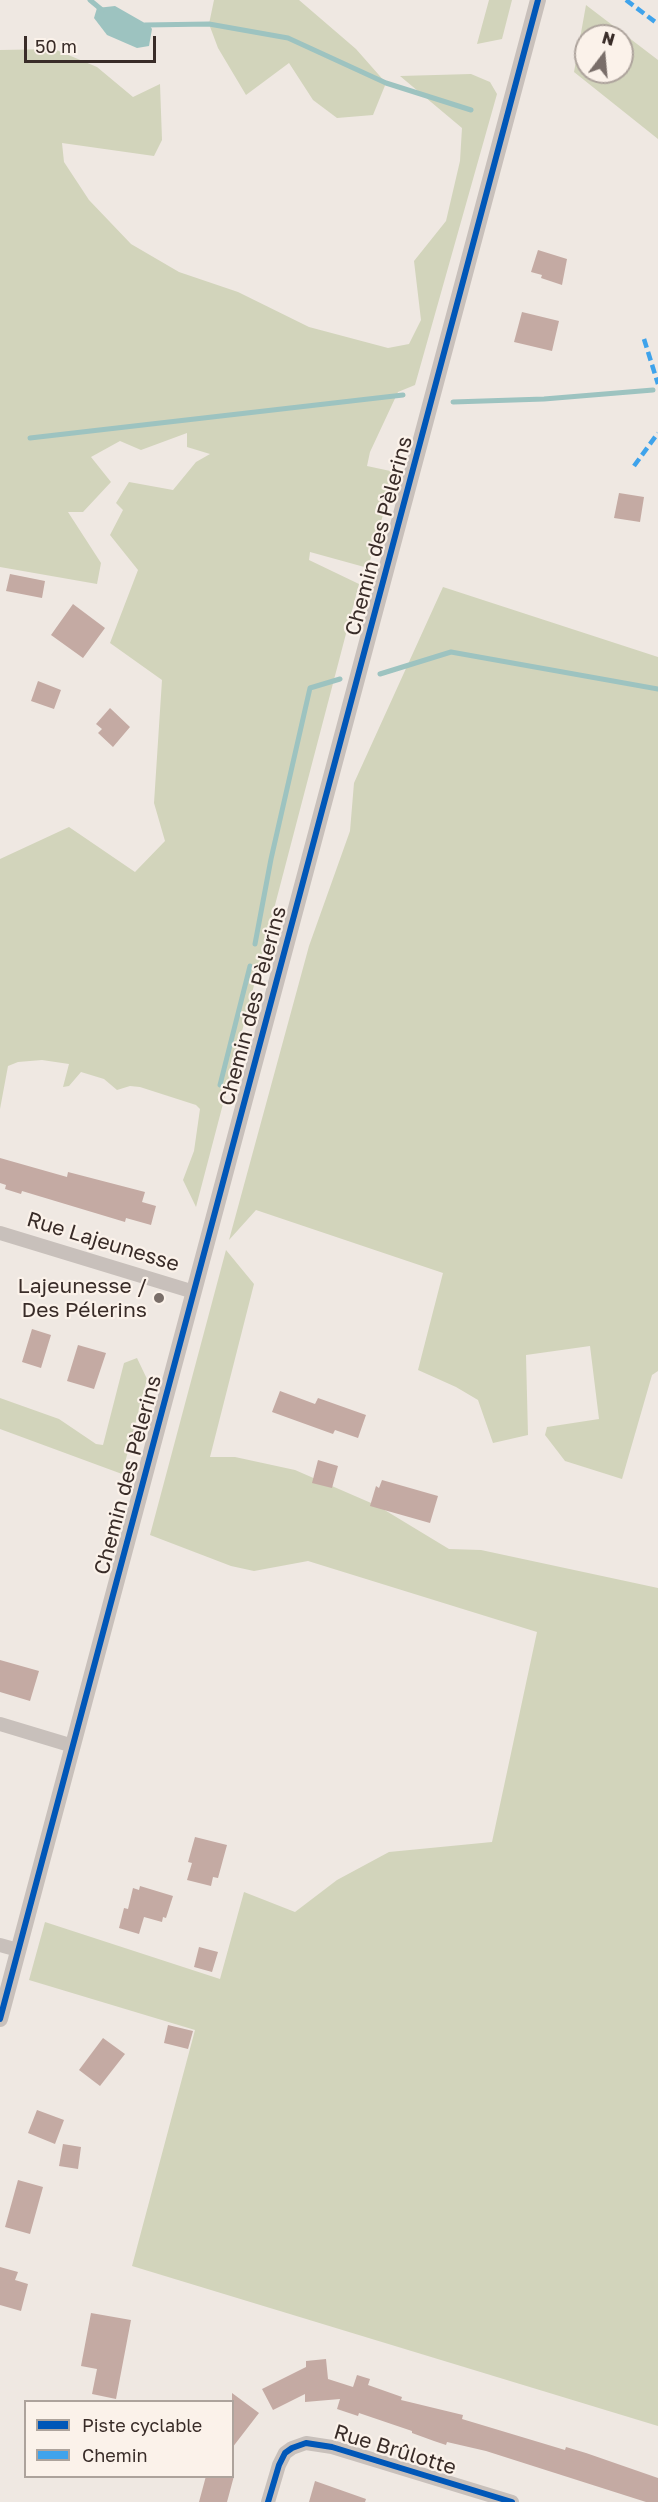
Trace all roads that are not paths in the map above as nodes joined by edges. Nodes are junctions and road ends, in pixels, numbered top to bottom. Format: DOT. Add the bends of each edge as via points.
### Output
graph roads {
  1 [pos="538,0"];
  2 [pos="0,1233"];
  3 [pos="194,1292"];
  4 [pos="0,1724"];
  5 [pos="73,1746"];
  6 [pos="0,1945"];
  7 [pos="18,1950"];
  8 [pos="0,2019"];
  9 [pos="268,2502"];
  10 [pos="512,2502"];
  1 -- 3 [label="street, Chemin des Pèlerins"];
  2 -- 3 [label="street, Rue Lajeunesse"];
  3 -- 5 [label="street, Chemin des Pèlerins"];
  4 -- 5 [label="street"];
  5 -- 7 [label="street, Chemin des Pèlerins"];
  6 -- 7 [label="street"];
  7 -- 8 [label="street, Chemin des Pèlerins"];
  9 -- 10 [label="street, Rue Brûlotte" via="285,2453 306,2443 332,2447"];
}
